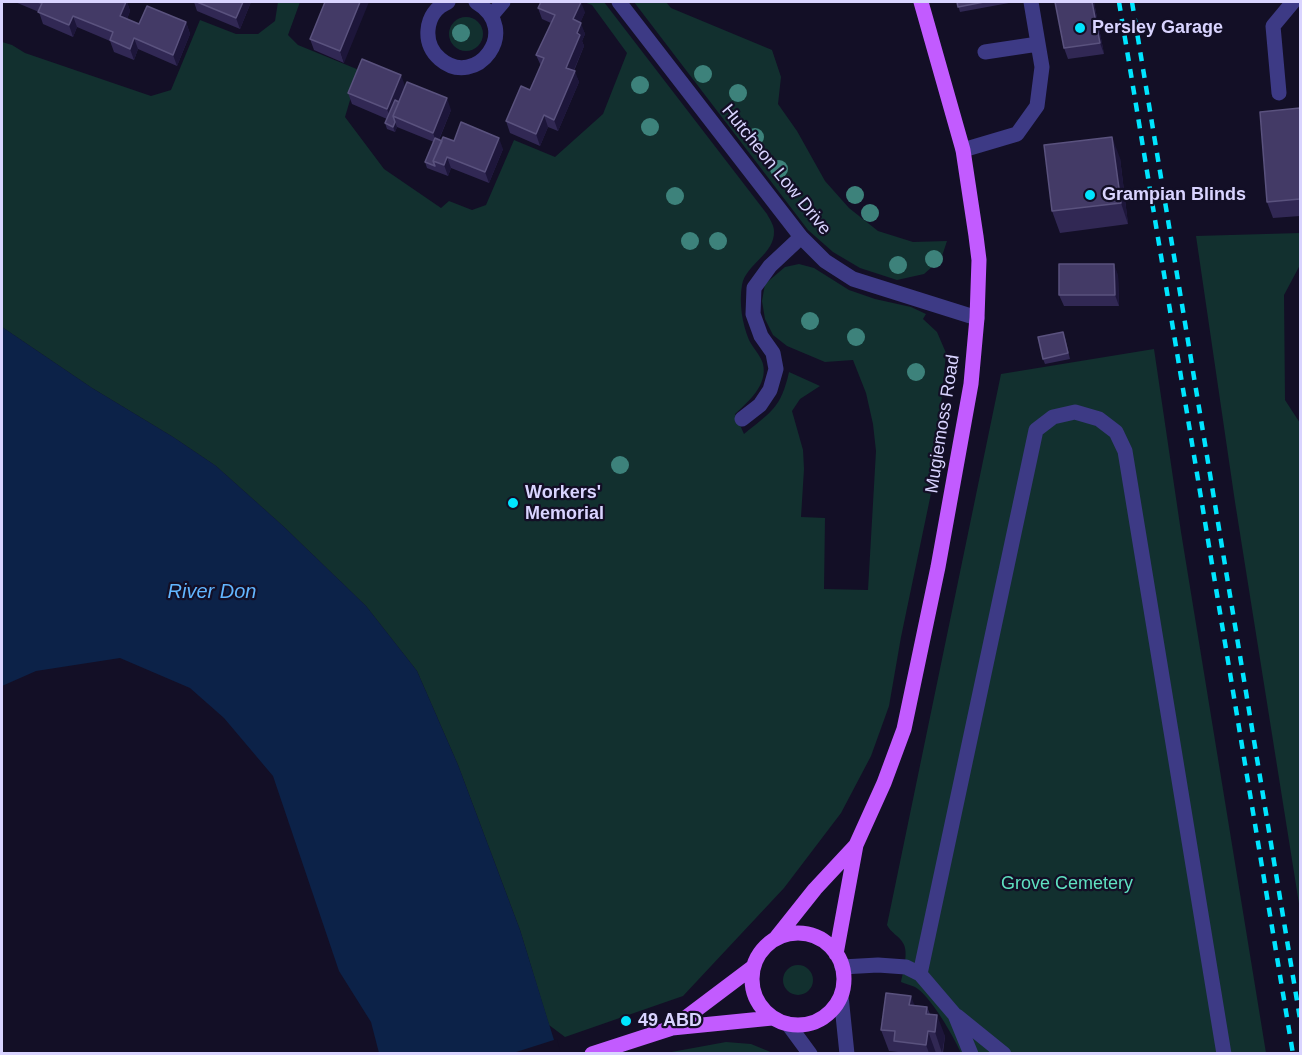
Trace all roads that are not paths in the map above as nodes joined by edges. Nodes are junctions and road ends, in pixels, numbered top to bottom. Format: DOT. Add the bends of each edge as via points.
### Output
graph roads {
  1 [pos="448,2"];
  2 [pos="476,2"];
  3 [pos="503,2"];
  4 [pos="619,2"];
  5 [pos="921,2"];
  6 [pos="1031,2"];
  7 [pos="1293,2"];
  8 [pos="492,15"];
  9 [pos="1038,44"];
  10 [pos="985,52"];
  11 [pos="1279,93"];
  12 [pos="963,150"];
  13 [pos="801,237"];
  14 [pos="977,318"];
  15 [pos="742,419"];
  16 [pos="856,845"];
  17 [pos="776,938"];
  18 [pos="839,960"];
  19 [pos="753,967"];
  20 [pos="920,975"];
  21 [pos="841,996"];
  22 [pos="955,1015"];
  23 [pos="772,1018"];
  24 [pos="788,1024"];
  25 [pos="672,1028"];
  26 [pos="592,1053"];
  27 [pos="810,1053"];
  28 [pos="847,1053"];
  29 [pos="971,1053"];
  30 [pos="1004,1053"];
  31 [pos="1224,1053"];
  1 -- 8 [label="street" via="434,13 428,34 436,55 455,67 477,64 493,48 496,26"];
  2 -- 8 [label="street"];
  3 -- 8 [label="street"];
  4 -- 13 [label="street, Hutcheon Low Drive"];
  5 -- 12 [label="main road, Mugiemoss Road"];
  6 -- 9 [label="street"];
  7 -- 11 [label="street" via="1273,26"];
  9 -- 10 [label="street"];
  9 -- 12 [label="street" via="1042,67 1037,106 1017,134"];
  12 -- 14 [label="main road, Mugiemoss Road" via="979,260"];
  13 -- 14 [label="street, Hutcheon Low Drive" via="825,261 853,279"];
  13 -- 15 [label="street" via="770,266 754,288 753,314 773,353 776,369 770,390 760,405"];
  14 -- 16 [label="main road, Mugiemoss Road" via="971,384 904,729"];
  16 -- 17 [label="main road"];
  16 -- 18 [label="main road"];
  17 -- 18 [label="main road" via="805,934 820,939"];
  17 -- 19 [label="main road"];
  18 -- 20 [label="street" via="906,967"];
  18 -- 21 [label="main road" via="844,977"];
  19 -- 23 [label="main road" via="753,990"];
  19 -- 25 [label="main road"];
  20 -- 22 [label="street"];
  20 -- 31 [label="street" via="1036,430 1053,417 1075,412 1099,419 1116,432 1125,451"];
  21 -- 24 [label="main road" via="819,1020 804,1025"];
  21 -- 28 [label="street"];
  22 -- 29 [label="street"];
  22 -- 30 [label="street"];
  23 -- 24 [label="main road"];
  23 -- 25 [label="main road"];
  24 -- 27 [label="street"];
  25 -- 26 [label="main road"];
}
